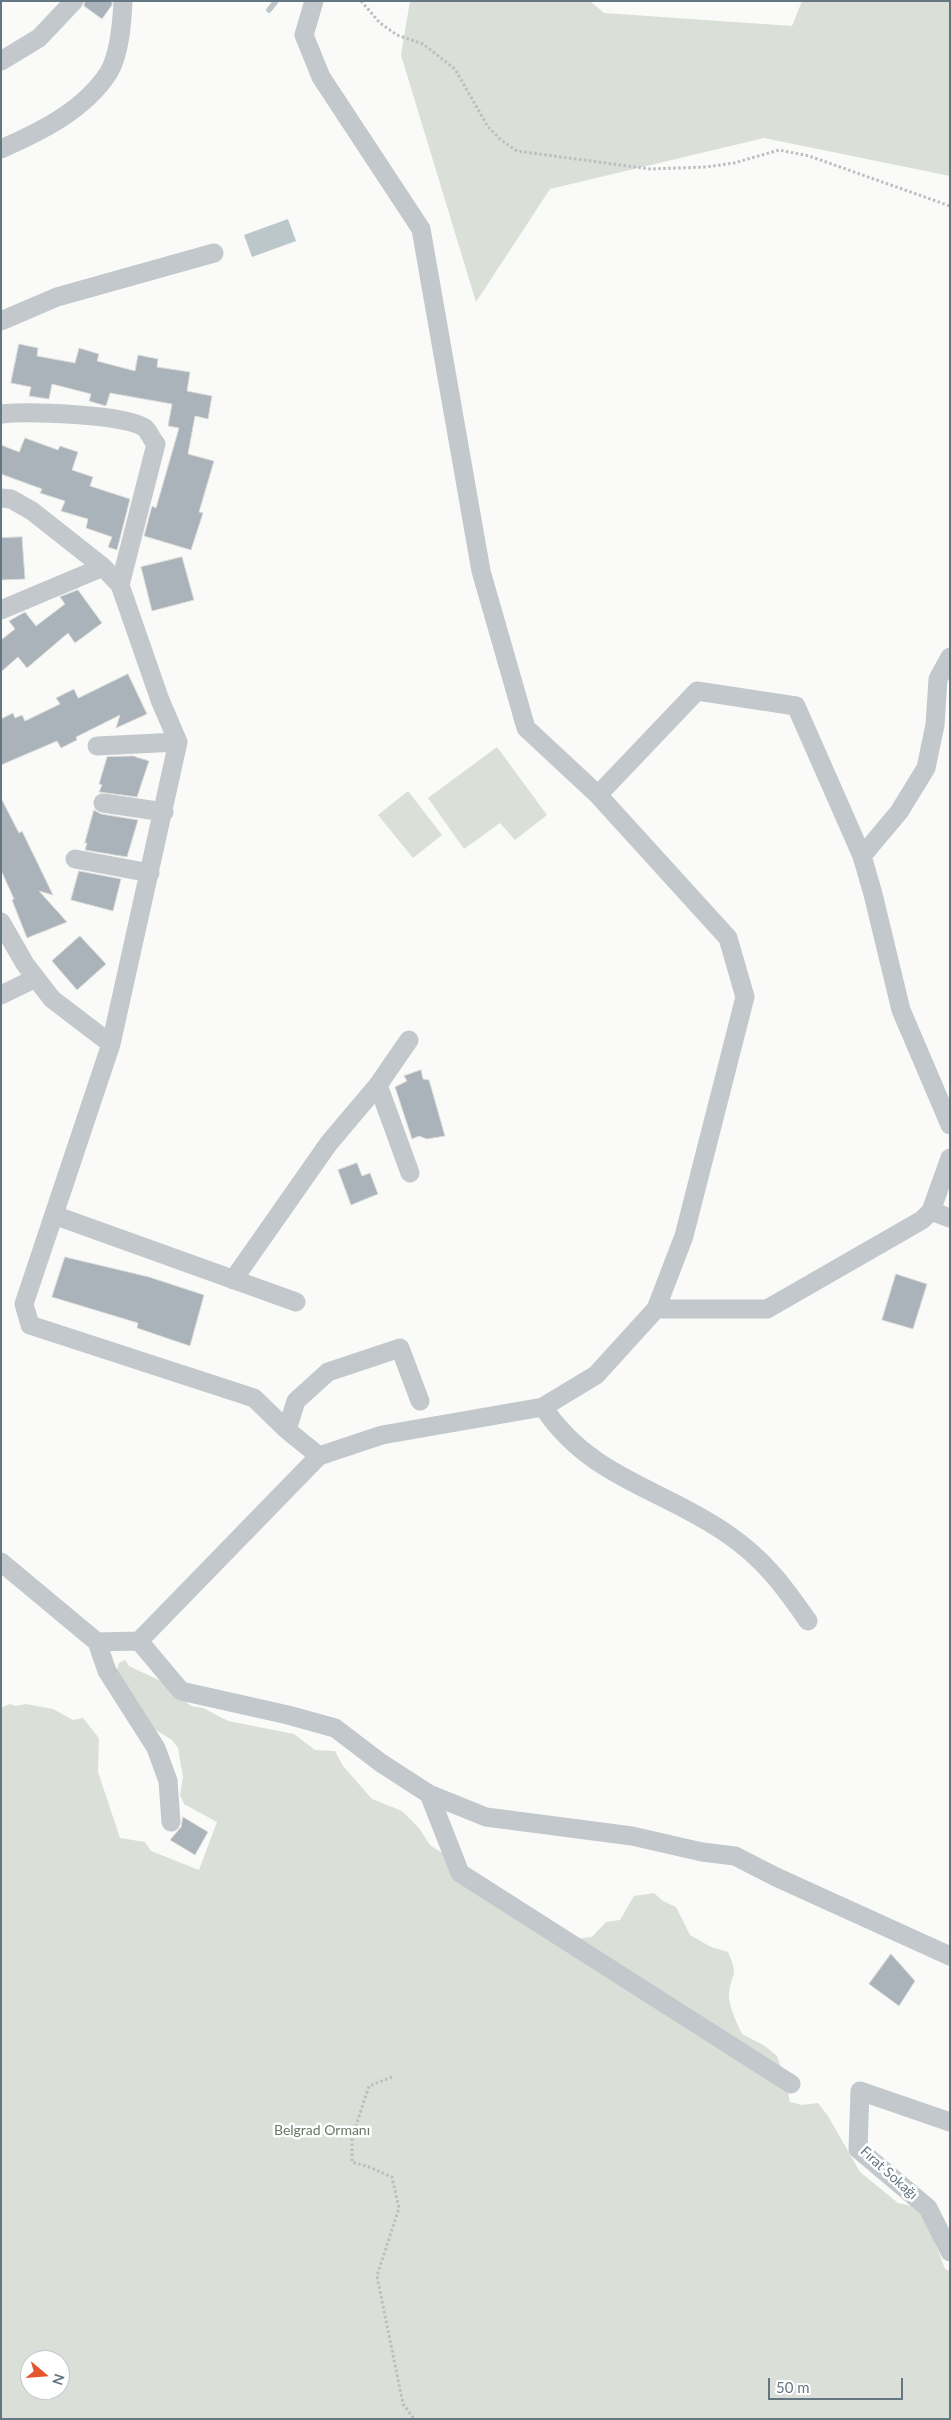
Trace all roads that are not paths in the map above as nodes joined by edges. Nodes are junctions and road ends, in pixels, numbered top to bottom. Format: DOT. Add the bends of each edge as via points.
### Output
graph roads {
  1 [pos="74,1"];
  2 [pos="123,1"];
  3 [pos="314,1"];
  4 [pos="1,61"];
  5 [pos="1,149"];
  6 [pos="214,253"];
  7 [pos="1,321"];
  8 [pos="1,414"];
  9 [pos="1,498"];
  10 [pos="103,567"];
  11 [pos="120,585"];
  12 [pos="1,610"];
  13 [pos="950,657"];
  14 [pos="178,742"];
  15 [pos="97,746"];
  16 [pos="598,795"];
  17 [pos="103,803"];
  18 [pos="164,812"];
  19 [pos="862,856"];
  20 [pos="75,859"];
  21 [pos="150,873"];
  22 [pos="1,922"];
  23 [pos="36,978"];
  24 [pos="1,995"];
  25 [pos="410,1040"];
  26 [pos="111,1044"];
  27 [pos="378,1085"];
  28 [pos="950,1125"];
  29 [pos="950,1158"];
  30 [pos="410,1173"];
  31 [pos="930,1210"];
  32 [pos="54,1215"];
  33 [pos="950,1218"];
  34 [pos="233,1280"];
  35 [pos="296,1302"];
  36 [pos="656,1309"];
  37 [pos="420,1401"];
  38 [pos="543,1408"];
  39 [pos="287,1430"];
  40 [pos="319,1456"];
  41 [pos="1,1562"];
  42 [pos="808,1622"];
  43 [pos="139,1641"];
  44 [pos="97,1642"];
  45 [pos="429,1794"];
  46 [pos="171,1822"];
  47 [pos="950,1956"];
  48 [pos="790,2084"];
  49 [pos="950,2122"];
  50 [pos="950,2252"];
  1 -- 4 [label="street" via="39,38"];
  2 -- 5 [label="street" via="122,29 109,71 58,121"];
  3 -- 16 [label="street" via="304,35 321,77 421,229 480,571 526,728"];
  6 -- 7 [label="street" via="57,297"];
  8 -- 11 [label="street" via="50,413 119,420 144,428 156,444"];
  9 -- 10 [label="street" via="11,499 32,511"];
  10 -- 11 [label="street"];
  10 -- 12 [label="street"];
  11 -- 14 [label="street"];
  13 -- 19 [label="street" via="938,679 935,725 926,768 898,812"];
  14 -- 15 [label="street"];
  14 -- 18 [label="street"];
  16 -- 19 [label="street" via="698,691 796,706"];
  16 -- 36 [label="street" via="728,938 745,997 684,1236"];
  17 -- 18 [label="street"];
  18 -- 21 [label="street"];
  19 -- 28 [label="street" via="901,1010"];
  20 -- 21 [label="street"];
  21 -- 26 [label="street"];
  22 -- 23 [label="street"];
  23 -- 24 [label="street"];
  23 -- 26 [label="street" via="52,999"];
  25 -- 27 [label="street"];
  26 -- 32 [label="street"];
  27 -- 30 [label="street"];
  27 -- 34 [label="street" via="329,1143"];
  29 -- 31 [label="street"];
  31 -- 33 [label="street"];
  31 -- 36 [label="street" via="922,1220 767,1309"];
  32 -- 34 [label="street"];
  32 -- 39 [label="street" via="24,1304 30,1325 254,1398"];
  34 -- 35 [label="street"];
  36 -- 38 [label="street" via="596,1375"];
  37 -- 39 [label="street" via="400,1348 328,1372 296,1401"];
  38 -- 40 [label="street" via="382,1435"];
  38 -- 42 [label="street" via="566,1437 589,1458 704,1518 747,1548 776,1576"];
  39 -- 40 [label="street"];
  40 -- 43 [label="street"];
  41 -- 44 [label="street"];
  43 -- 44 [label="street"];
  43 -- 45 [label="street" via="181,1691 335,1728"];
  44 -- 46 [label="street" via="108,1671 156,1748 168,1781"];
  45 -- 47 [label="street" via="486,1816 632,1836 735,1856"];
  45 -- 48 [label="street" via="460,1873"];
  49 -- 50 [label="street, Fırat Sokağı" via="860,2091 858,2149 928,2208"];
}
